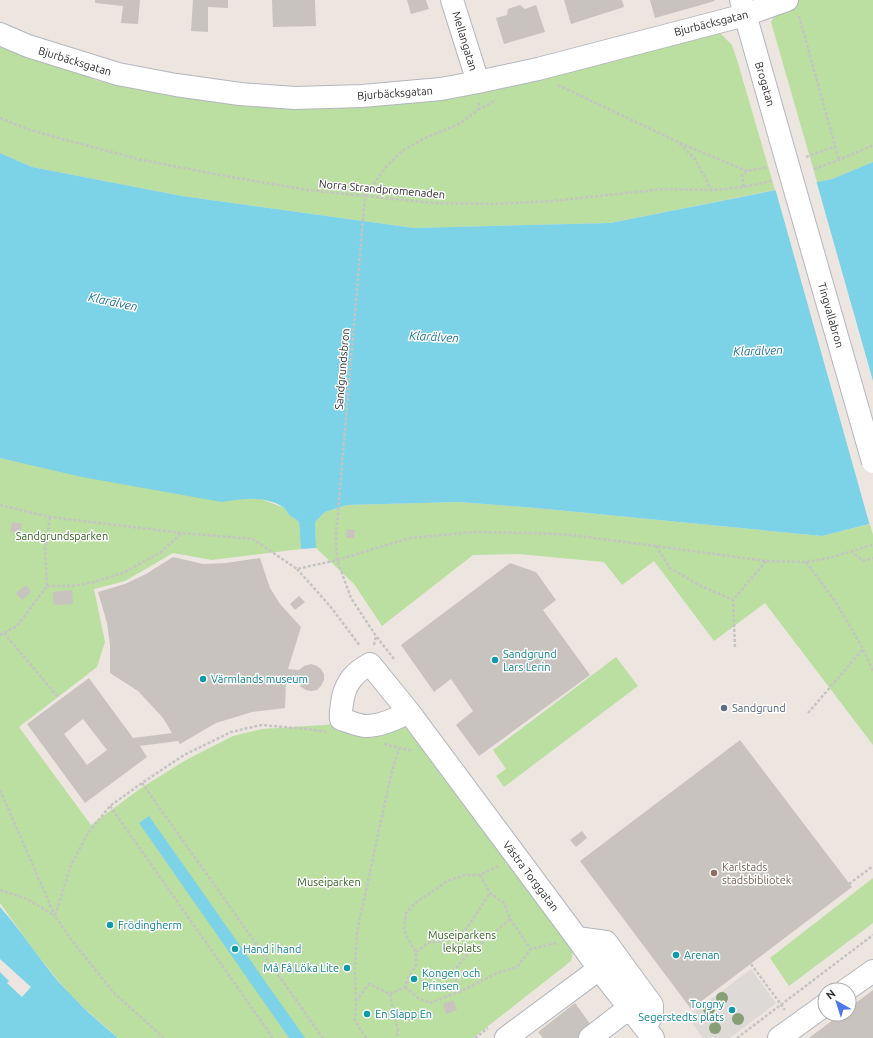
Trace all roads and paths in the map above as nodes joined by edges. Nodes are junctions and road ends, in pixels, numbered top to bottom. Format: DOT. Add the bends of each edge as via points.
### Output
graph roads {
  1 [pos="452,0"];
  2 [pos="792,6"];
  3 [pos="743,8"];
  4 [pos="0,34"];
  5 [pos="538,69"];
  6 [pos="478,82"];
  7 [pos="0,118"];
  8 [pos="678,142"];
  9 [pos="873,145"];
  10 [pos="836,146"];
  11 [pos="839,160"];
  12 [pos="789,164"];
  13 [pos="814,169"];
  14 [pos="747,171"];
  15 [pos="771,181"];
  16 [pos="744,187"];
  17 [pos="711,190"];
  18 [pos="365,196"];
  19 [pos="873,462"];
  20 [pos="0,505"];
  21 [pos="50,517"];
  22 [pos="182,533"];
  23 [pos="656,546"];
  24 [pos="872,546"];
  25 [pos="851,551"];
  26 [pos="873,558"];
  27 [pos="337,560"];
  28 [pos="766,561"];
  29 [pos="806,562"];
  30 [pos="297,569"];
  31 [pos="47,586"];
  32 [pos="733,600"];
  33 [pos="4,633"];
  34 [pos="0,635"];
  35 [pos="735,648"];
  36 [pos="863,649"];
  37 [pos="370,664"];
  38 [pos="398,664"];
  39 [pos="873,671"];
  40 [pos="58,697"];
  41 [pos="409,712"];
  42 [pos="808,713"];
  43 [pos="341,719"];
  44 [pos="399,748"];
  45 [pos="142,782"];
  46 [pos="0,790"];
  47 [pos="110,806"];
  48 [pos="499,865"];
  49 [pos="873,866"];
  50 [pos="480,875"];
  51 [pos="849,884"];
  52 [pos="0,890"];
  53 [pos="490,893"];
  54 [pos="55,916"];
  55 [pos="510,919"];
  56 [pos="873,935"];
  57 [pos="568,940"];
  58 [pos="531,949"];
  59 [pos="416,952"];
  60 [pos="751,964"];
  61 [pos="599,969"];
  62 [pos="873,970"];
  63 [pos="857,982"];
  64 [pos="405,987"];
  65 [pos="458,992"];
  66 [pos="390,994"];
  67 [pos="356,1001"];
  68 [pos="782,1005"];
  69 [pos="629,1008"];
  70 [pos="817,1011"];
  71 [pos="649,1033"];
  72 [pos="785,1034"];
  73 [pos="164,1038"];
  74 [pos="273,1038"];
  75 [pos="323,1038"];
  76 [pos="366,1038"];
  77 [pos="396,1038"];
  78 [pos="506,1038"];
  79 [pos="590,1038"];
  80 [pos="737,1038"];
  1 -- 6 [label="street, Mellangatan"];
  2 -- 3 [label="street, Bjurbäcksgatan"];
  2 -- 10 [label="path"];
  3 -- 5 [label="street, Bjurbäcksgatan"];
  3 -- 12 [label="street, Brogatan"];
  4 -- 6 [label="street, Bjurbäcksgatan" via="28,46 118,74 240,94 295,98 362,96 442,89"];
  5 -- 6 [label="street, Bjurbäcksgatan"];
  5 -- 8 [label="path" via="540,76 557,85"];
  6 -- 18 [label="path" via="478,110 459,124 424,138 402,151 386,166"];
  7 -- 18 [label="path, Norra Strandpromenaden" via="27,129 142,160 308,190"];
  8 -- 14 [label="path"];
  8 -- 17 [label="path" via="695,159"];
  9 -- 11 [label="path"];
  10 -- 11 [label="path"];
  10 -- 12 [label="path"];
  11 -- 13 [label="path"];
  12 -- 14 [label="path"];
  12 -- 19 [label="street, Tingvallabron, bridge"];
  14 -- 16 [label="path" via="742,175"];
  15 -- 16 [label="path, Norra Strandpromenaden"];
  16 -- 17 [label="path, Norra Strandpromenaden"];
  17 -- 18 [label="path, Norra Strandpromenaden" via="663,189 553,201 496,204 433,203"];
  18 -- 27 [label="path, Sandgrundsbron" via="336,534"];
  20 -- 21 [label="path"];
  21 -- 22 [label="path"];
  21 -- 31 [label="path" via="45,550"];
  22 -- 30 [label="path" via="253,539"];
  22 -- 31 [label="path" via="161,552 123,573 72,586"];
  23 -- 27 [label="path" via="534,532 475,532 410,538"];
  23 -- 28 [label="path"];
  23 -- 32 [label="path" via="670,568"];
  24 -- 25 [label="path"];
  25 -- 26 [label="path" via="863,561"];
  25 -- 29 [label="path"];
  27 -- 30 [label="path"];
  27 -- 38 [label="path, Sandgrundsbron" via="351,598"];
  28 -- 29 [label="path"];
  28 -- 32 [label="path"];
  29 -- 36 [label="path" via="837,604"];
  30 -- 37 [label="path" via="330,606 358,643"];
  31 -- 33 [label="path" via="17,626"];
  32 -- 35 [label="path"];
  33 -- 34 [label="path"];
  33 -- 40 [label="path"];
  36 -- 39 [label="path"];
  36 -- 42 [label="path"];
  37 -- 41 [label="street, Västra Torggatan"];
  37 -- 43 [label="street" via="351,678 340,710"];
  41 -- 43 [label="street" via="381,724 365,726"];
  41 -- 57 [label="street, Västra Torggatan"];
  43 -- 45 [label="path" via="329,733 261,725 231,732 184,755"];
  44 -- 67 [label="path" via="357,932"];
  45 -- 47 [label="path"];
  45 -- 75 [label="path"];
  46 -- 54 [label="path"];
  47 -- 54 [label="path" via="88,833 72,865"];
  47 -- 74 [label="path"];
  48 -- 50 [label="path"];
  49 -- 51 [label="path"];
  50 -- 53 [label="path"];
  50 -- 59 [label="path" via="466,875 449,880 414,904 406,913 404,929"];
  52 -- 54 [label="path" via="27,899"];
  53 -- 55 [label="path" via="504,903"];
  53 -- 59 [label="path" via="466,929 453,939 428,943"];
  54 -- 73 [label="path" via="114,993"];
  55 -- 58 [label="path"];
  55 -- 65 [label="path" via="466,956 454,971"];
  56 -- 68 [label="path"];
  57 -- 58 [label="path"];
  57 -- 61 [label="street, Västra Torggatan"];
  57 -- 71 [label="street" via="606,942 652,1005"];
  58 -- 65 [label="path" via="517,966"];
  59 -- 64 [label="path" via="416,965"];
  60 -- 68 [label="path"];
  61 -- 69 [label="street, Västra Torggatan"];
  61 -- 78 [label="street"];
  62 -- 63 [label="street"];
  64 -- 65 [label="path" via="418,998 430,1003"];
  64 -- 66 [label="path"];
  66 -- 67 [label="path" via="369,984"];
  66 -- 77 [label="path" via="398,1032"];
  67 -- 76 [label="path" via="355,1021"];
  68 -- 72 [label="path"];
  68 -- 80 [label="path"];
  69 -- 71 [label="street, Västra Torggatan"];
  69 -- 79 [label="street"];
  70 -- 72 [label="street"];
}
